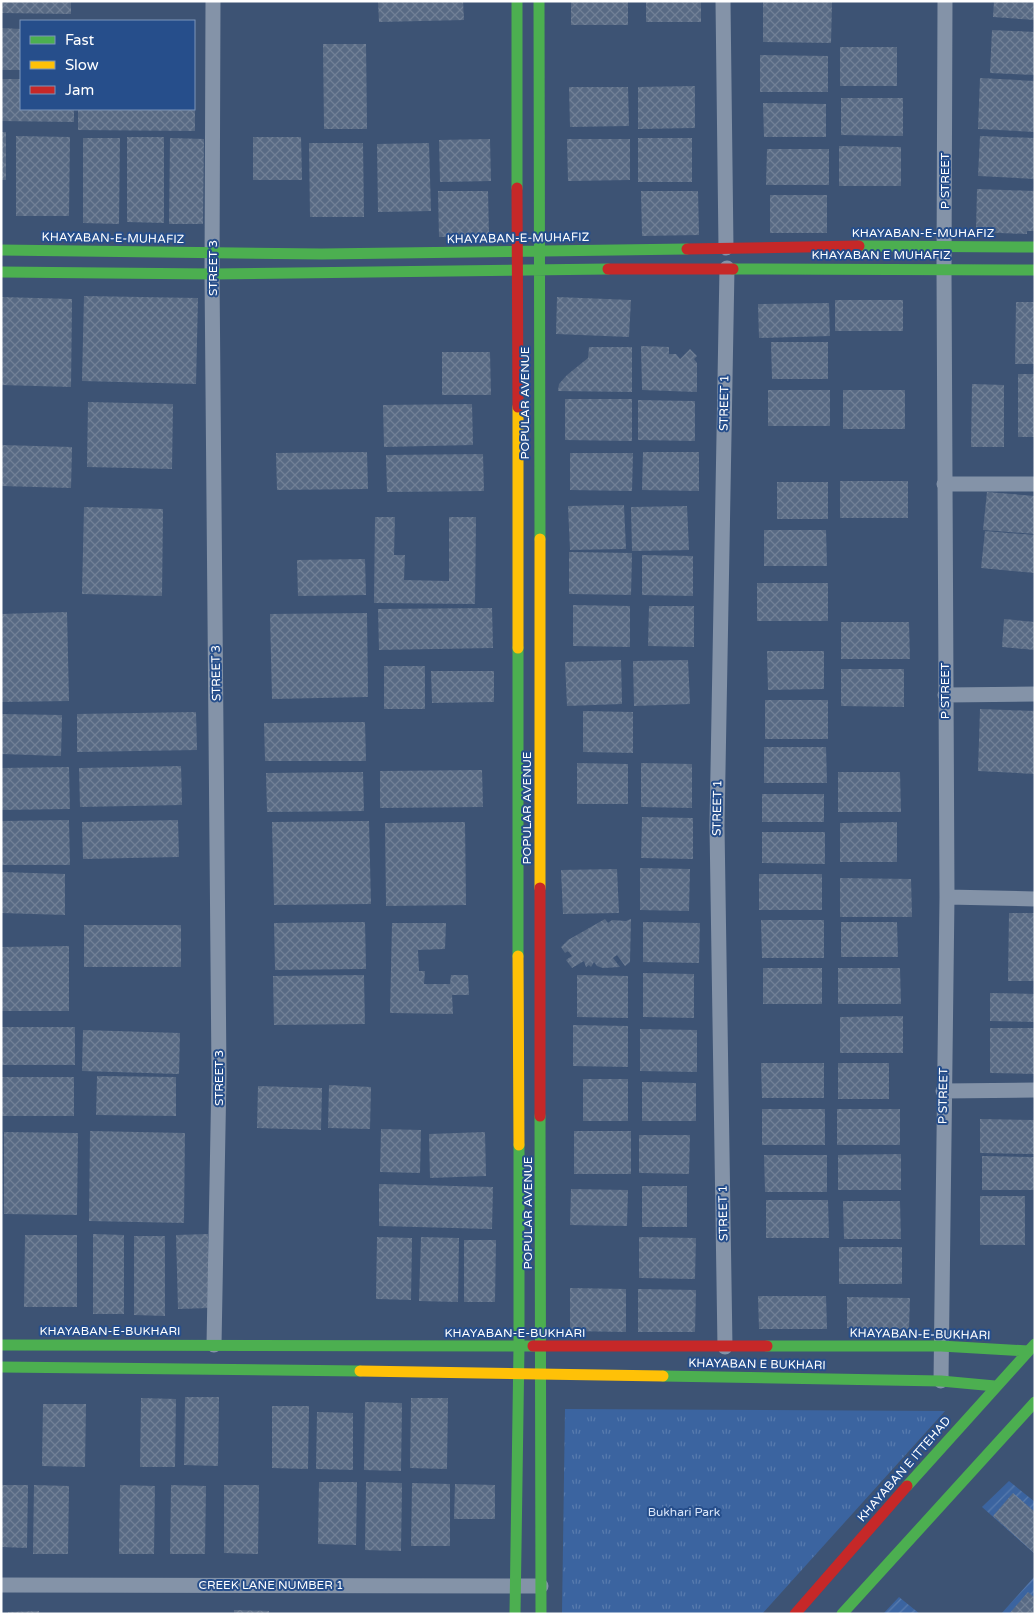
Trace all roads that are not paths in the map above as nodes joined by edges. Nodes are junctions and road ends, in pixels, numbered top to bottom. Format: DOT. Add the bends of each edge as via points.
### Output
graph roads {
  1 [pos="213,1"];
  2 [pos="517,1"];
  3 [pos="539,1"];
  4 [pos="723,1"];
  5 [pos="945,1"];
  6 [pos="946,247"];
  7 [pos="1035,247"];
  8 [pos="726,248"];
  9 [pos="1,250"];
  10 [pos="540,251"];
  11 [pos="516,252"];
  12 [pos="213,254"];
  13 [pos="727,268"];
  14 [pos="539,269"];
  15 [pos="944,269"];
  16 [pos="1035,270"];
  17 [pos="516,271"];
  18 [pos="1,272"];
  19 [pos="212,274"];
  20 [pos="944,484"];
  21 [pos="1035,484"];
  22 [pos="1035,694"];
  23 [pos="945,695"];
  24 [pos="947,897"];
  25 [pos="1035,899"];
  26 [pos="1035,1090"];
  27 [pos="943,1092"];
  28 [pos="1,1345"];
  29 [pos="214,1345"];
  30 [pos="519,1346"];
  31 [pos="542,1346"];
  32 [pos="941,1346"];
  33 [pos="725,1347"];
  34 [pos="1031,1348"];
  35 [pos="1,1367"];
  36 [pos="518,1374"];
  37 [pos="542,1375"];
  38 [pos="941,1380"];
  39 [pos="995,1386"];
  40 [pos="1035,1402"];
  41 [pos="1,1585"];
  42 [pos="515,1585"];
  43 [pos="542,1586"];
  44 [pos="515,1614"];
  45 [pos="540,1614"];
  46 [pos="795,1614"];
  47 [pos="842,1614"];
  1 -- 12 [label="street, STREET 3"];
  2 -- 11 [label="street, POPULAR AVENUE"];
  3 -- 10 [label="street, POPULAR AVENUE"];
  4 -- 8 [label="street"];
  5 -- 6 [label="street, P STREET"];
  6 -- 7 [label="street, KHAYABAN-E-MUHAFIZ"];
  6 -- 8 [label="street, KHAYABAN-E-MUHAFIZ"];
  6 -- 15 [label="street, P STREET"];
  8 -- 10 [label="street, KHAYABAN-E-MUHAFIZ"];
  9 -- 12 [label="street, KHAYABAN-E-MUHAFIZ"];
  10 -- 11 [label="street, KHAYABAN-E-MUHAFIZ"];
  10 -- 14 [label="street, POPULAR AVENUE"];
  11 -- 12 [label="street, KHAYABAN-E-MUHAFIZ"];
  11 -- 17 [label="street, POPULAR AVENUE"];
  12 -- 19 [label="street, STREET 3"];
  13 -- 14 [label="street"];
  13 -- 15 [label="street, KHAYABAN E MUHAFIZ"];
  13 -- 33 [label="street, STREET 1" via="717,826"];
  14 -- 17 [label="street"];
  14 -- 31 [label="street, POPULAR AVENUE"];
  15 -- 16 [label="street, KHAYABAN E MUHAFIZ"];
  15 -- 20 [label="street, P STREET"];
  17 -- 19 [label="street"];
  17 -- 30 [label="street, POPULAR AVENUE"];
  18 -- 19 [label="street"];
  19 -- 29 [label="street, STREET 3" via="220,1075"];
  20 -- 21 [label="street"];
  20 -- 23 [label="street, P STREET"];
  22 -- 23 [label="street"];
  23 -- 24 [label="street, P STREET"];
  24 -- 25 [label="street"];
  24 -- 27 [label="street, P STREET"];
  26 -- 27 [label="street"];
  27 -- 32 [label="street, P STREET"];
  28 -- 29 [label="street, KHAYABAN-E-BUKHARI"];
  29 -- 30 [label="street, KHAYABAN-E-BUKHARI"];
  30 -- 31 [label="street, KHAYABAN-E-BUKHARI"];
  30 -- 36 [label="street, POPULAR AVENUE"];
  31 -- 33 [label="street, KHAYABAN-E-BUKHARI"];
  31 -- 37 [label="street, POPULAR AVENUE"];
  32 -- 33 [label="street, KHAYABAN-E-BUKHARI"];
  32 -- 34 [label="street, KHAYABAN-E-BUKHARI"];
  32 -- 38 [label="street, P STREET"];
  34 -- 39 [label="street, KHAYABAN E ITTEHAD"];
  35 -- 36 [label="street"];
  36 -- 37 [label="street, KHAYABAN E BUKHARI"];
  36 -- 42 [label="street, POPULAR AVENUE"];
  37 -- 38 [label="street, KHAYABAN E BUKHARI"];
  37 -- 43 [label="street, POPULAR AVENUE"];
  38 -- 39 [label="street, KHAYABAN E BUKHARI"];
  39 -- 46 [label="street, KHAYABAN E ITTEHAD"];
  40 -- 47 [label="street"];
  41 -- 42 [label="street, CREEK LANE NUMBER 1"];
  42 -- 43 [label="street, CREEK LANE NUMBER 1"];
  42 -- 44 [label="street, POPULAR AVENUE"];
  43 -- 45 [label="street, POPULAR AVENUE"];
}
